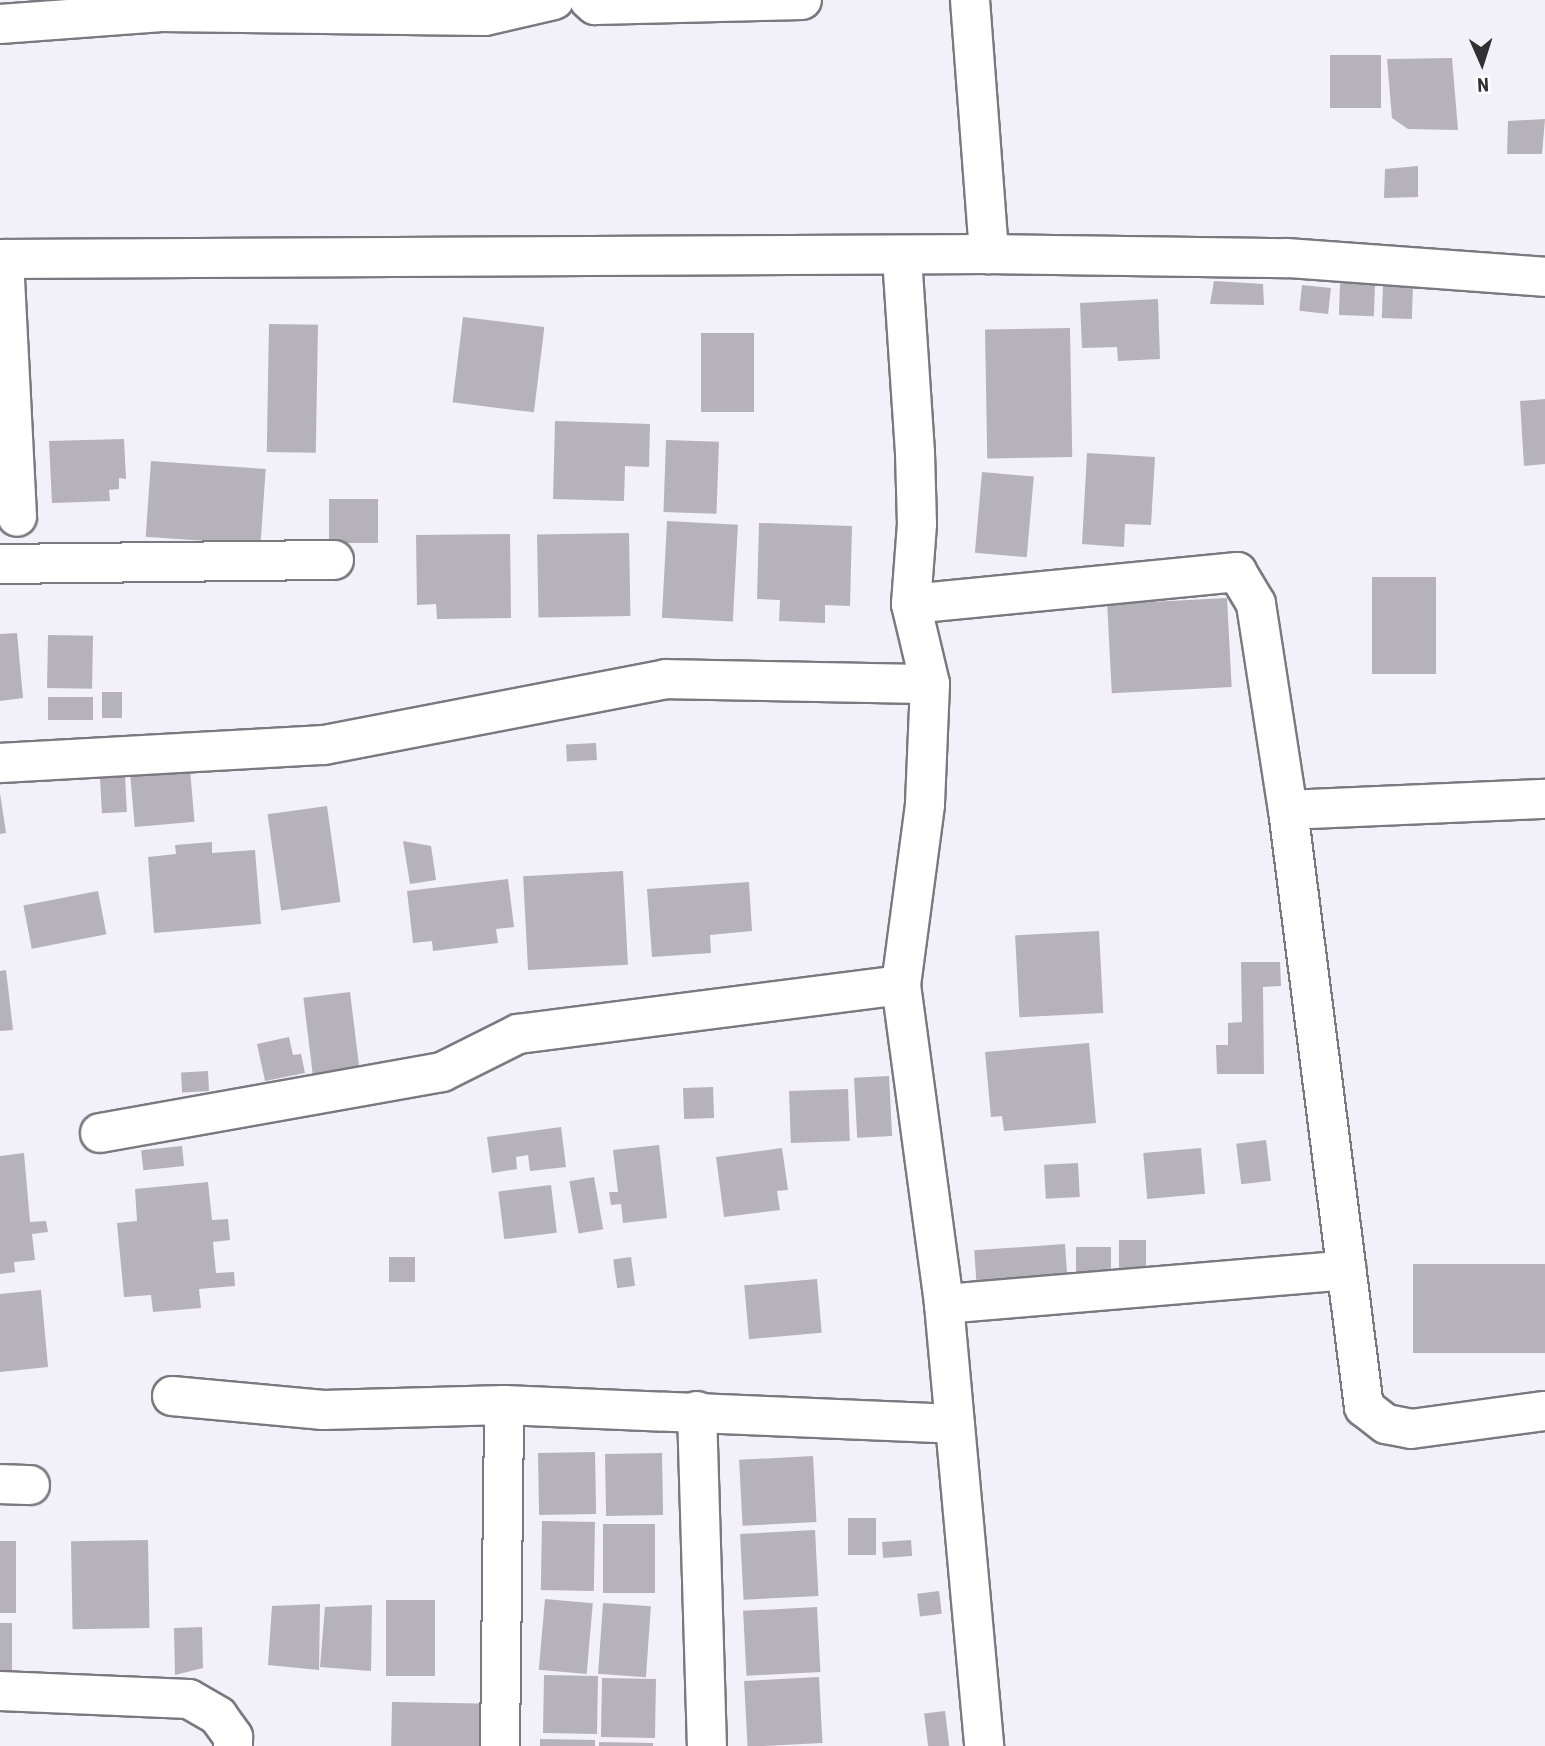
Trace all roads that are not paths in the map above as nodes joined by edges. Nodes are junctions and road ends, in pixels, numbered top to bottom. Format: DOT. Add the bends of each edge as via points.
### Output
graph roads {
  1 [pos="554,0"];
  2 [pos="589,0"];
  3 [pos="802,0"];
  4 [pos="970,0"];
  5 [pos="0,24"];
  6 [pos="989,254"];
  7 [pos="902,257"];
  8 [pos="2,259"];
  9 [pos="1545,277"];
  10 [pos="17,517"];
  11 [pos="334,560"];
  12 [pos="0,564"];
  13 [pos="911,604"];
  14 [pos="930,684"];
  15 [pos="0,763"];
  16 [pos="1545,799"];
  17 [pos="1288,810"];
  18 [pos="901,985"];
  19 [pos="100,1133"];
  20 [pos="1347,1270"];
  21 [pos="944,1304"];
  22 [pos="172,1396"];
  23 [pos="504,1405"];
  24 [pos="697,1411"];
  25 [pos="1545,1411"];
  26 [pos="956,1424"];
  27 [pos="0,1691"];
  28 [pos="233,1746"];
  29 [pos="500,1746"];
  30 [pos="707,1746"];
  31 [pos="984,1746"];
  1 -- 5 [label="street" via="485,16 162,12"];
  2 -- 3 [label="street" via="595,5"];
  4 -- 6 [label="street"];
  6 -- 7 [label="street"];
  6 -- 9 [label="street" via="1288,258"];
  7 -- 8 [label="street"];
  7 -- 13 [label="street" via="917,524"];
  8 -- 10 [label="street"];
  11 -- 12 [label="street"];
  13 -- 14 [label="street"];
  13 -- 17 [label="street" via="1237,572 1256,604"];
  14 -- 15 [label="street" via="666,679 324,745"];
  14 -- 18 [label="street" via="925,805"];
  16 -- 17 [label="street"];
  17 -- 20 [label="street"];
  18 -- 19 [label="street" via="518,1034 442,1072"];
  18 -- 21 [label="street"];
  20 -- 21 [label="street"];
  20 -- 25 [label="street" via="1364,1407 1386,1424 1411,1429"];
  21 -- 26 [label="street"];
  22 -- 23 [label="street" via="323,1410"];
  23 -- 24 [label="street"];
  23 -- 29 [label="street"];
  24 -- 26 [label="street"];
  24 -- 30 [label="street"];
  26 -- 31 [label="street"];
  27 -- 28 [label="street" via="189,1699 218,1716 233,1737"];
}
